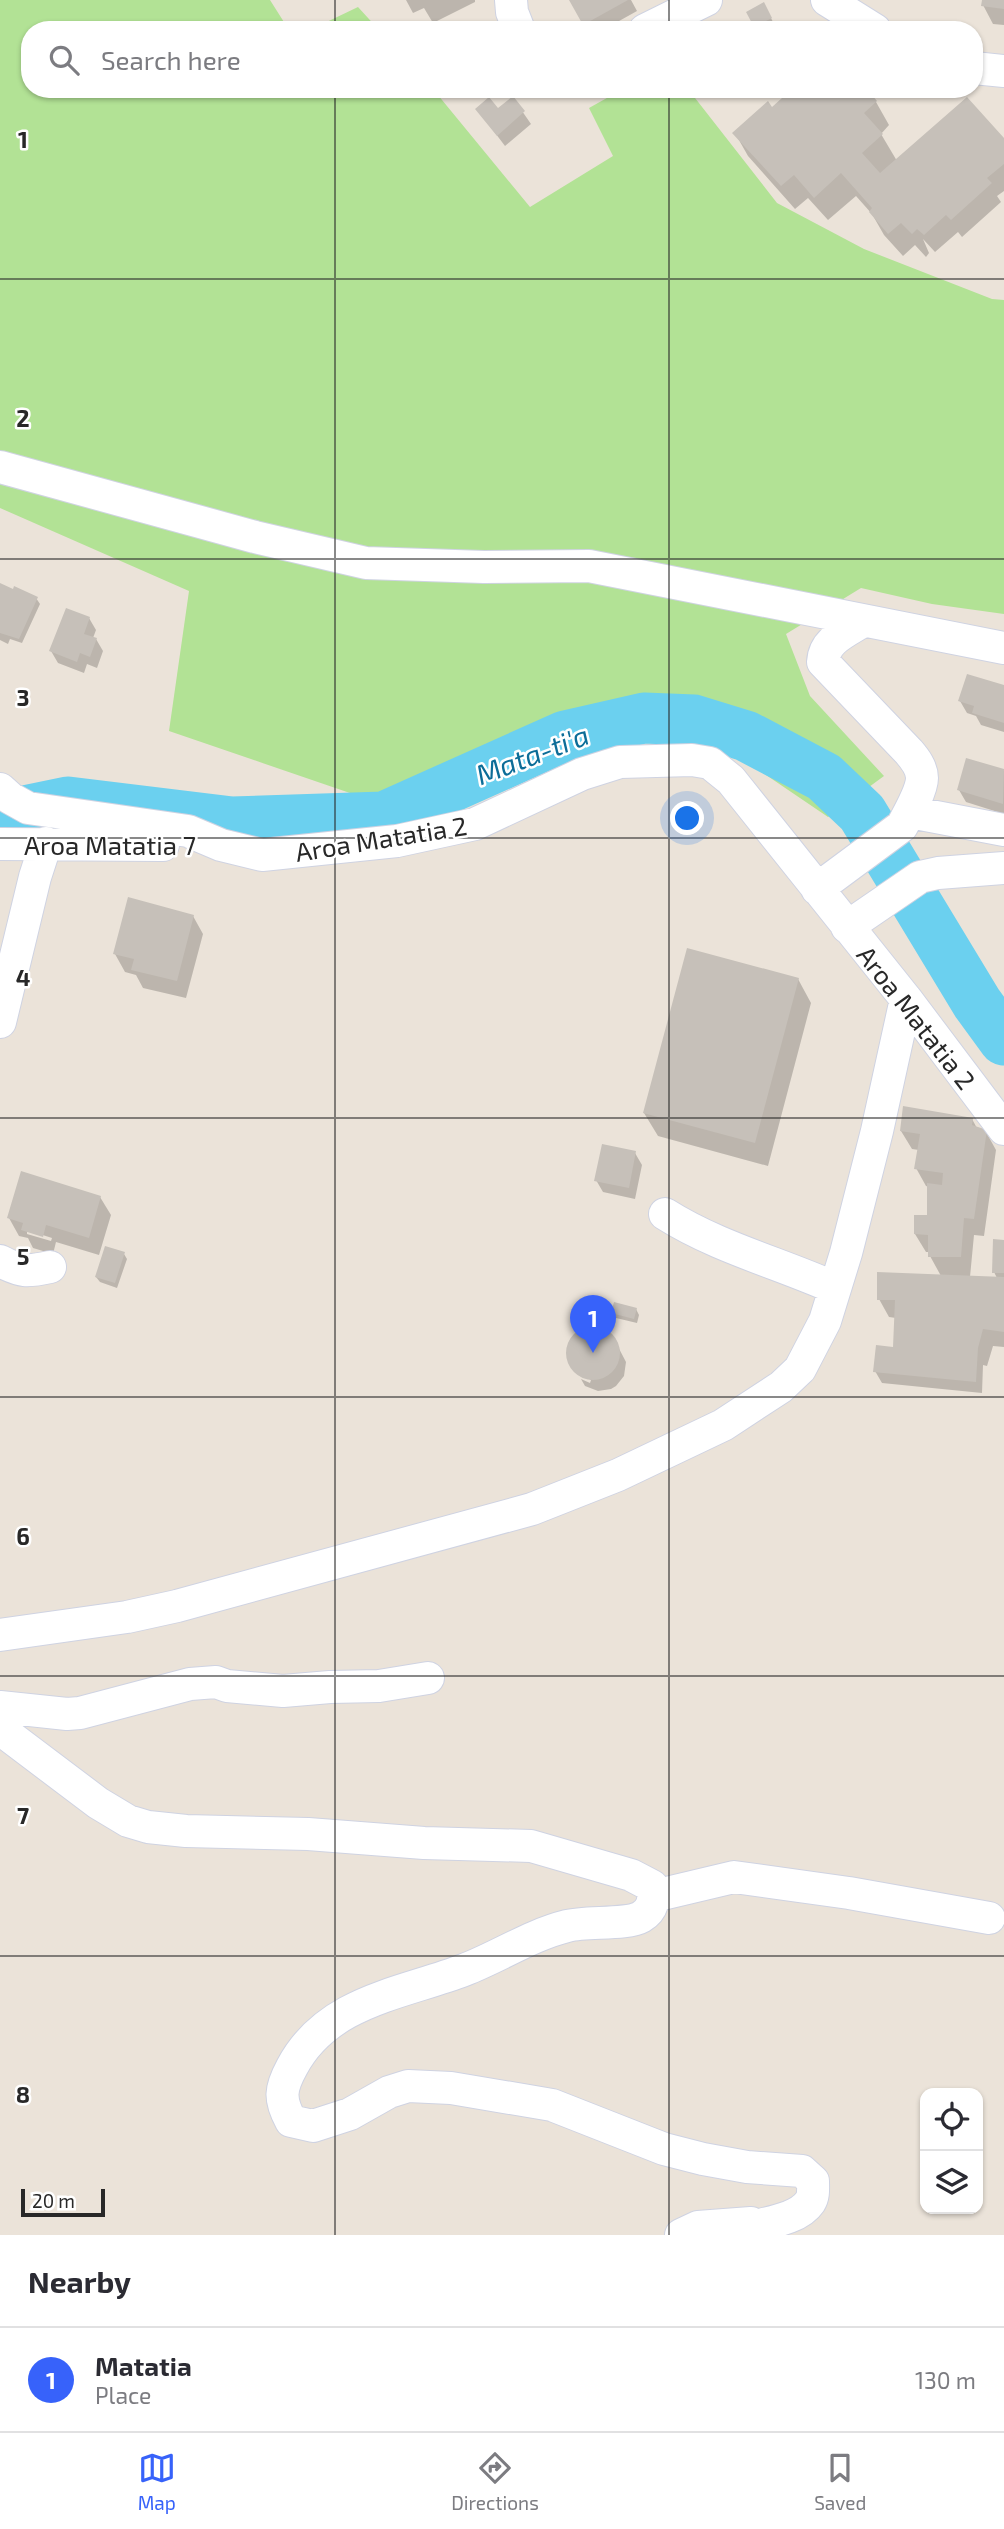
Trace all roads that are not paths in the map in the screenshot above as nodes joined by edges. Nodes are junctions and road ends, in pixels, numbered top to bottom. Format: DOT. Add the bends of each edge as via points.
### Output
graph roads {
  1 [pos="511,0"];
  2 [pos="706,0"];
  3 [pos="827,0"];
  4 [pos="516,21"];
  5 [pos="663,21"];
  6 [pos="861,21"];
  7 [pos="983,69"];
  8 [pos="1004,71"];
  9 [pos="0,467"];
  10 [pos="863,621"];
  11 [pos="1004,648"];
  12 [pos="0,789"];
  13 [pos="906,819"];
  14 [pos="48,828"];
  15 [pos="1004,831"];
  16 [pos="0,844"];
  17 [pos="1004,868"];
  18 [pos="929,875"];
  19 [pos="817,888"];
  20 [pos="1004,892"];
  21 [pos="847,928"];
  22 [pos="906,999"];
  23 [pos="0,1022"];
  24 [pos="1004,1129"];
  25 [pos="665,1213"];
  26 [pos="0,1261"];
  27 [pos="50,1267"];
  28 [pos="835,1288"];
  29 [pos="0,1634"];
  30 [pos="428,1678"];
  31 [pos="0,1707"];
  32 [pos="0,1729"];
  33 [pos="654,1896"];
  34 [pos="989,1919"];
  35 [pos="775,2221"];
  36 [pos="681,2235"];
  37 [pos="728,2235"];
  1 -- 4 [label="street"];
  2 -- 5 [label="street"];
  3 -- 6 [label="street"];
  7 -- 8 [label="street"];
  9 -- 10 [label="street" via="366,563 589,566"];
  10 -- 11 [label="street"];
  10 -- 13 [label="street" via="829,643 823,662 915,760 922,779"];
  12 -- 14 [label="street, Aroa Matatia 2"];
  13 -- 15 [label="street"];
  13 -- 19 [label="street"];
  14 -- 16 [label="street, Aroa Matatia 7"];
  14 -- 19 [label="street, Aroa Matatia 2" via="188,831 262,855 410,838 475,824 582,774 620,762 692,760 710,763 731,780"];
  14 -- 23 [label="street"];
  17 -- 18 [label="street"];
  18 -- 20 [label="street" via="961,877"];
  18 -- 21 [label="street"];
  19 -- 21 [label="street, Aroa Matatia 2"];
  21 -- 22 [label="street, Aroa Matatia 2"];
  22 -- 24 [label="street, Aroa Matatia 2"];
  22 -- 28 [label="street"];
  25 -- 28 [label="street" via="715,1240"];
  26 -- 27 [label="street" via="28,1272"];
  28 -- 29 [label="street" via="813,1348 781,1387 723,1425 618,1475 532,1509 228,1594 127,1617"];
  30 -- 31 [label="street" via="379,1686 290,1690 216,1682 190,1684 67,1714"];
  32 -- 33 [label="street" via="98,1803 148,1827 531,1846 631,1875 652,1886"];
  33 -- 34 [label="street" via="734,1877"];
  33 -- 35 [label="street" via="650,1911 638,1919 567,1926 467,1969 369,2001 336,2018 319,2030 298,2056 283,2084 283,2105 291,2121 313,2126 408,2086 452,2088 552,2105 664,2149 747,2167 802,2171 813,2181 810,2202"];
  35 -- 36 [label="street" via="698,2227"];
  35 -- 37 [label="street"];
}
